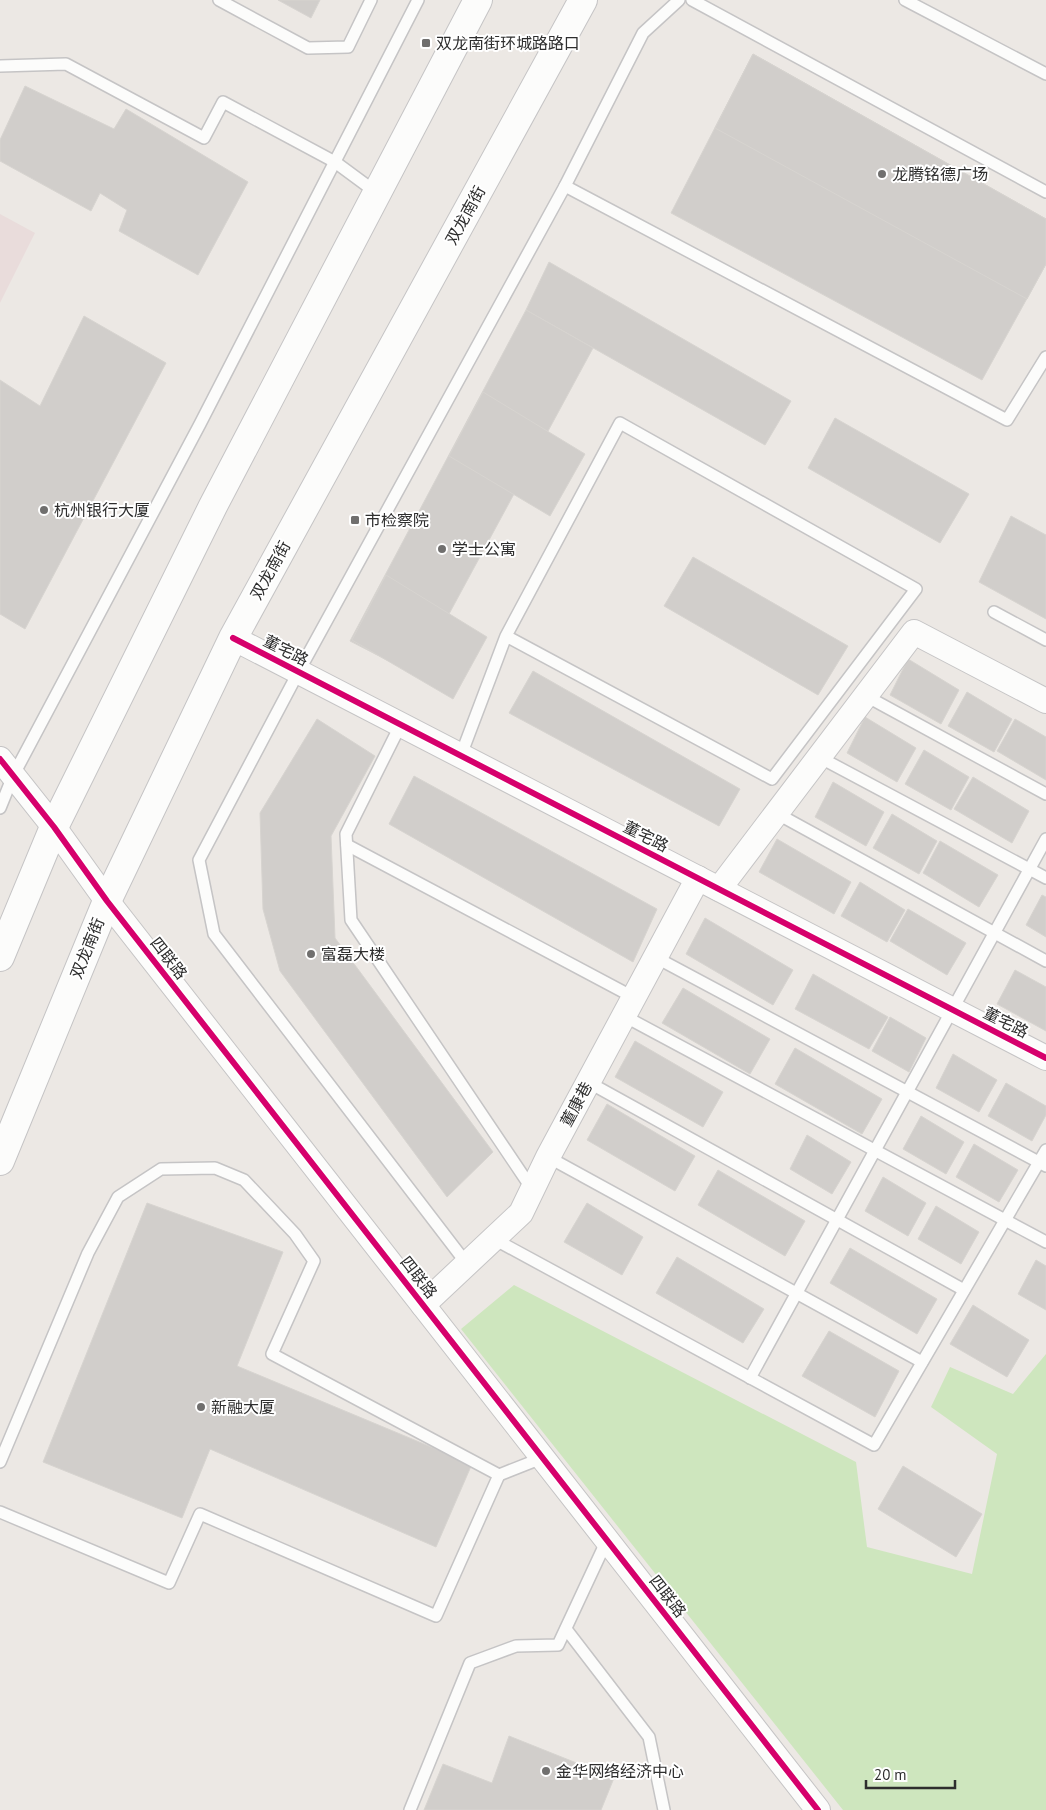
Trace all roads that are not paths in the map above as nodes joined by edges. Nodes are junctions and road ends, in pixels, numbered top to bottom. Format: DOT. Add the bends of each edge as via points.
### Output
graph roads {
  1 [pos="219,0"];
  2 [pos="371,0"];
  3 [pos="418,0"];
  4 [pos="478,0"];
  5 [pos="583,0"];
  6 [pos="679,0"];
  7 [pos="692,0"];
  8 [pos="905,0"];
  9 [pos="0,66"];
  10 [pos="1046,74"];
  11 [pos="335,162"];
  12 [pos="565,186"];
  13 [pos="1046,192"];
  14 [pos="377,193"];
  15 [pos="1046,357"];
  16 [pos="994,612"];
  17 [pos="506,636"];
  18 [pos="233,638"];
  19 [pos="1046,640"];
  20 [pos="299,672"];
  21 [pos="866,696"];
  22 [pos="1046,701"];
  23 [pos="401,724"];
  24 [pos="461,755"];
  25 [pos="819,757"];
  26 [pos="4,768"];
  27 [pos="1046,794"];
  28 [pos="0,808"];
  29 [pos="776,813"];
  30 [pos="54,827"];
  31 [pos="1046,838"];
  32 [pos="347,845"];
  33 [pos="1029,869"];
  34 [pos="698,878"];
  35 [pos="1046,878"];
  36 [pos="719,889"];
  37 [pos="106,901"];
  38 [pos="994,932"];
  39 [pos="0,957"];
  40 [pos="655,957"];
  41 [pos="1046,961"];
  42 [pos="629,1006"];
  43 [pos="952,1009"];
  44 [pos="1046,1058"];
  45 [pos="588,1082"];
  46 [pos="906,1092"];
  47 [pos="875,1150"];
  48 [pos="1046,1150"];
  49 [pos="548,1157"];
  50 [pos="0,1161"];
  51 [pos="1042,1164"];
  52 [pos="532,1189"];
  53 [pos="1006,1219"];
  54 [pos="837,1220"];
  55 [pos="494,1238"];
  56 [pos="1046,1242"];
  57 [pos="467,1264"];
  58 [pos="964,1290"];
  59 [pos="796,1293"];
  60 [pos="423,1306"];
  61 [pos="922,1362"];
  62 [pos="750,1378"];
  63 [pos="542,1458"];
  64 [pos="0,1462"];
  65 [pos="499,1474"];
  66 [pos="0,1512"];
  67 [pos="607,1540"];
  68 [pos="566,1629"];
  69 [pos="410,1810"];
  70 [pos="664,1810"];
  71 [pos="818,1810"];
  1 -- 2 [label="lane" via="308,48 348,47"];
  3 -- 11 [label="lane"];
  4 -- 14 [label="main road"];
  5 -- 18 [label="main road, 双龙南街"];
  6 -- 12 [label="lane" via="643,33"];
  7 -- 13 [label="lane"];
  8 -- 10 [label="lane"];
  9 -- 11 [label="lane" via="66,64 204,138 224,102"];
  11 -- 14 [label="lane"];
  11 -- 26 [label="lane" via="196,433"];
  12 -- 15 [label="lane" via="1008,420"];
  12 -- 20 [label="lane"];
  14 -- 30 [label="main road" via="213,506"];
  16 -- 19 [label="lane"];
  17 -- 17 [label="lane" via="620,423 916,589 772,779"];
  17 -- 24 [label="lane"];
  18 -- 20 [label="street, 董宅路"];
  18 -- 37 [label="main road, 双龙南街"];
  20 -- 23 [label="street, 董宅路"];
  20 -- 57 [label="lane" via="199,860 214,934"];
  21 -- 22 [label="street" via="914,632"];
  21 -- 25 [label="street"];
  21 -- 27 [label="lane"];
  23 -- 24 [label="street, 董宅路"];
  23 -- 32 [label="lane" via="346,834"];
  24 -- 34 [label="street, 董宅路"];
  25 -- 29 [label="street"];
  25 -- 33 [label="lane"];
  26 -- 28 [label="lane"];
  26 -- 30 [label="street, 四联路"];
  29 -- 36 [label="street"];
  29 -- 38 [label="lane"];
  30 -- 37 [label="street, 四联路"];
  30 -- 39 [label="main road"];
  31 -- 33 [label="lane"];
  32 -- 42 [label="lane"];
  32 -- 52 [label="lane" via="351,920"];
  33 -- 35 [label="lane"];
  33 -- 38 [label="lane"];
  34 -- 36 [label="street, 董宅路"];
  34 -- 40 [label="street, 董康巷"];
  36 -- 43 [label="street, 董宅路"];
  37 -- 50 [label="main road, 双龙南街"];
  37 -- 60 [label="street, 四联路"];
  38 -- 41 [label="lane"];
  38 -- 43 [label="lane"];
  40 -- 42 [label="street, 董康巷"];
  40 -- 46 [label="lane"];
  42 -- 45 [label="street, 董康巷"];
  42 -- 47 [label="lane"];
  43 -- 44 [label="street, 董宅路"];
  43 -- 46 [label="lane"];
  45 -- 49 [label="street, 董康巷"];
  45 -- 54 [label="lane"];
  46 -- 47 [label="lane"];
  46 -- 51 [label="lane"];
  47 -- 53 [label="lane"];
  47 -- 54 [label="lane"];
  48 -- 51 [label="lane"];
  49 -- 52 [label="street, 董康巷"];
  49 -- 59 [label="lane"];
  51 -- 53 [label="lane"];
  52 -- 55 [label="street, 董康巷" via="520,1213"];
  53 -- 56 [label="lane"];
  53 -- 58 [label="lane"];
  54 -- 58 [label="lane"];
  54 -- 59 [label="lane"];
  55 -- 57 [label="street, 董康巷"];
  55 -- 62 [label="lane"];
  57 -- 60 [label="street, 董康巷"];
  58 -- 61 [label="lane"];
  59 -- 61 [label="lane"];
  59 -- 62 [label="lane"];
  60 -- 63 [label="street, 四联路"];
  61 -- 62 [label="lane" via="874,1445"];
  63 -- 65 [label="lane"];
  63 -- 67 [label="street, 四联路"];
  64 -- 65 [label="lane" via="88,1253 118,1197 161,1169 215,1168 244,1180 295,1234 314,1261 272,1354"];
  65 -- 66 [label="lane" via="436,1616 200,1514 169,1583"];
  67 -- 68 [label="lane"];
  67 -- 71 [label="street, 四联路"];
  68 -- 69 [label="lane" via="558,1645 516,1646 470,1663"];
  68 -- 70 [label="lane" via="649,1737"];
}
